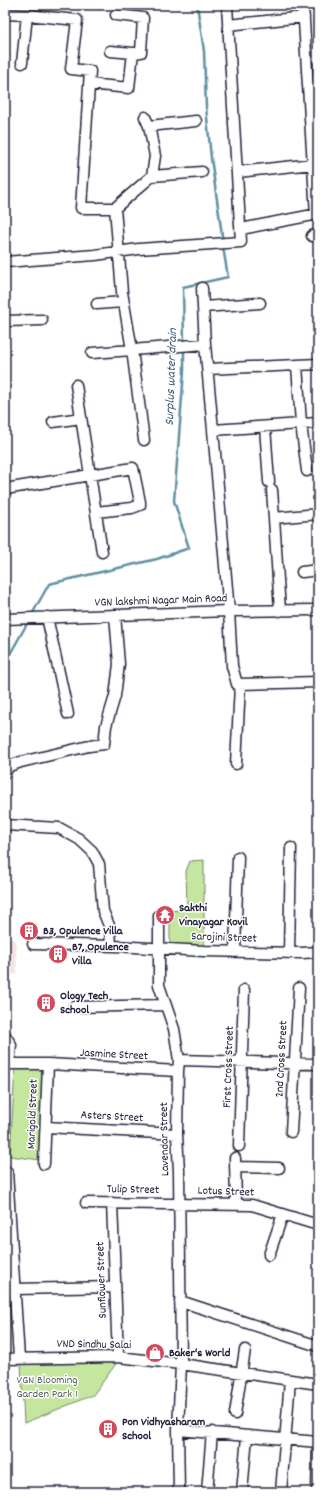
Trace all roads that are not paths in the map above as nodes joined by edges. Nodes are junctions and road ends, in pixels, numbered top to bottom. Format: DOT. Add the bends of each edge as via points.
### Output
graph roads {
  1 [pos="227,5"];
  2 [pos="303,5"];
  3 [pos="5,14"];
  4 [pos="116,15"];
  5 [pos="27,16"];
  6 [pos="304,17"];
  7 [pos="228,25"];
  8 [pos="110,51"];
  9 [pos="133,53"];
  10 [pos="22,63"];
  11 [pos="89,84"];
  12 [pos="196,121"];
  13 [pos="313,164"];
  14 [pos="202,172"];
  15 [pos="238,172"];
  16 [pos="152,176"];
  17 [pos="115,208"];
  18 [pos="317,214"];
  19 [pos="241,229"];
  20 [pos="118,253"];
  21 [pos="5,262"];
  22 [pos="202,288"];
  23 [pos="124,302"];
  24 [pos="260,303"];
  25 [pos="97,304"];
  26 [pos="203,307"];
  27 [pos="42,320"];
  28 [pos="5,321"];
  29 [pos="205,344"];
  30 [pos="132,350"];
  31 [pos="92,353"];
  32 [pos="318,364"];
  33 [pos="297,365"];
  34 [pos="208,369"];
  35 [pos="76,385"];
  36 [pos="82,418"];
  37 [pos="53,422"];
  38 [pos="318,423"];
  39 [pos="301,424"];
  40 [pos="265,427"];
  41 [pos="212,430"];
  42 [pos="144,440"];
  43 [pos="307,471"];
  44 [pos="91,476"];
  45 [pos="5,489"];
  46 [pos="96,512"];
  47 [pos="318,514"];
  48 [pos="274,518"];
  49 [pos="102,552"];
  50 [pos="318,570"];
  51 [pos="302,572"];
  52 [pos="318,610"];
  53 [pos="229,611"];
  54 [pos="280,611"];
  55 [pos="115,615"];
  56 [pos="47,617"];
  57 [pos="5,619"];
  58 [pos="318,682"];
  59 [pos="240,685"];
  60 [pos="68,714"];
  61 [pos="236,764"];
  62 [pos="5,773"];
  63 [pos="5,825"];
  64 [pos="291,848"];
  65 [pos="238,857"];
  66 [pos="159,915"];
  67 [pos="34,944"];
  68 [pos="108,946"];
  69 [pos="158,948"];
  70 [pos="235,952"];
  71 [pos="318,952"];
  72 [pos="289,953"];
  73 [pos="299,988"];
  74 [pos="244,990"];
  75 [pos="166,1005"];
  76 [pos="74,1007"];
  77 [pos="5,1035"];
  78 [pos="179,1060"];
  79 [pos="242,1062"];
  80 [pos="295,1063"];
  81 [pos="48,1064"];
  82 [pos="318,1064"];
  83 [pos="7,1066"];
  84 [pos="178,1072"];
  85 [pos="46,1127"];
  86 [pos="291,1132"];
  87 [pos="177,1134"];
  88 [pos="239,1146"];
  89 [pos="44,1164"];
  90 [pos="280,1168"];
  91 [pos="6,1173"];
  92 [pos="86,1203"];
  93 [pos="112,1203"];
  94 [pos="179,1204"];
  95 [pos="236,1204"];
  96 [pos="283,1214"];
  97 [pos="318,1225"];
  98 [pos="269,1255"];
  99 [pos="115,1287"];
  100 [pos="15,1289"];
  101 [pos="180,1301"];
  102 [pos="318,1346"];
  103 [pos="246,1350"];
  104 [pos="118,1356"];
  105 [pos="19,1358"];
  106 [pos="5,1359"];
  107 [pos="182,1364"];
  108 [pos="242,1373"];
  109 [pos="290,1380"];
  110 [pos="318,1384"];
  111 [pos="235,1414"];
  112 [pos="178,1430"];
  113 [pos="212,1432"];
  114 [pos="247,1436"];
  115 [pos="284,1439"];
  116 [pos="318,1442"];
  117 [pos="179,1492"];
  118 [pos="207,1492"];
  119 [pos="242,1492"];
  120 [pos="281,1492"];
  121 [pos="317,1492"];
  1 -- 7 [label="street"];
  2 -- 6 [label="street"];
  3 -- 5 [label="street"];
  4 -- 9 [label="street" via="143,18 141,52"];
  5 -- 10 [label="street"];
  5 -- 11 [label="street" via="77,20 71,69 90,71"];
  6 -- 7 [label="street"];
  6 -- 13 [label="street"];
  7 -- 15 [label="street"];
  8 -- 9 [label="street"];
  9 -- 11 [label="street" via="129,88"];
  11 -- 17 [label="street" via="81,208"];
  12 -- 16 [label="street" via="147,122 155,156"];
  13 -- 15 [label="street"];
  13 -- 18 [label="street"];
  14 -- 16 [label="street"];
  15 -- 19 [label="street"];
  16 -- 17 [label="street"];
  17 -- 20 [label="street"];
  18 -- 19 [label="street"];
  19 -- 20 [label="street" via="241,242 139,249"];
  20 -- 21 [label="street"];
  20 -- 23 [label="street"];
  22 -- 26 [label="street"];
  23 -- 25 [label="street"];
  23 -- 30 [label="street"];
  24 -- 26 [label="street"];
  26 -- 29 [label="street"];
  27 -- 28 [label="street"];
  29 -- 30 [label="street"];
  29 -- 34 [label="street"];
  30 -- 31 [label="street"];
  30 -- 42 [label="street"];
  32 -- 33 [label="street"];
  33 -- 34 [label="street"];
  33 -- 39 [label="street"];
  34 -- 41 [label="street"];
  35 -- 36 [label="street"];
  36 -- 37 [label="street"];
  36 -- 44 [label="street"];
  38 -- 39 [label="street"];
  39 -- 40 [label="street"];
  39 -- 43 [label="street"];
  40 -- 41 [label="street"];
  40 -- 48 [label="street"];
  41 -- 53 [label="street"];
  44 -- 45 [label="street"];
  44 -- 46 [label="street"];
  44 -- 46 [label="street" via="133,468 140,502 137,506"];
  46 -- 49 [label="street"];
  47 -- 48 [label="street"];
  48 -- 54 [label="street"];
  50 -- 51 [label="street"];
  52 -- 54 [label="street, VGN lakshmi Nagar Main Road"];
  53 -- 54 [label="street, VGN lakshmi Nagar Main Road"];
  53 -- 55 [label="street, VGN lakshmi Nagar Main Road"];
  53 -- 59 [label="street" via="232,666 237,684"];
  55 -- 56 [label="street, VGN lakshmi Nagar Main Road"];
  55 -- 62 [label="street" via="118,664 115,696 106,726 104,744 21,762 9,766"];
  56 -- 57 [label="street, VGN lakshmi Nagar Main Road"];
  56 -- 60 [label="street"];
  58 -- 59 [label="street"];
  59 -- 61 [label="street"];
  63 -- 68 [label="street" via="59,828 79,839 92,851 99,864 103,911 110,928"];
  64 -- 72 [label="street"];
  65 -- 70 [label="street"];
  66 -- 69 [label="street, Lavendar Street"];
  67 -- 68 [label="street, Sarojini Street"];
  68 -- 69 [label="street, Sarojini Street"];
  69 -- 70 [label="street, Sarojini Street"];
  69 -- 75 [label="street, Lavendar Street" via="159,984"];
  70 -- 72 [label="street, Sarojini Street"];
  71 -- 72 [label="street, Sarojini Street"];
  73 -- 80 [label="street, 2nd Cross Street"];
  74 -- 79 [label="street, First Cross Street"];
  75 -- 76 [label="street"];
  75 -- 78 [label="street, Lavendar Street" via="174,1029"];
  77 -- 83 [label="street" via="12,1045"];
  78 -- 79 [label="street"];
  78 -- 84 [label="street, Lavendar Street"];
  79 -- 80 [label="street"];
  79 -- 88 [label="street, First Cross Street"];
  80 -- 82 [label="street"];
  80 -- 86 [label="street, 2nd Cross Street"];
  81 -- 83 [label="street, Jasmine Street"];
  81 -- 84 [label="street, Jasmine Street"];
  81 -- 85 [label="street, Marigold Street"];
  84 -- 87 [label="street, Lavendar Street"];
  85 -- 87 [label="street, Asters Street"];
  85 -- 89 [label="street, Marigold Street"];
  87 -- 94 [label="street, Lavendar Street"];
  90 -- 95 [label="street" via="235,1163"];
  91 -- 100 [label="street"];
  92 -- 93 [label="street, Tulip Street"];
  93 -- 94 [label="street, Tulip Street"];
  93 -- 99 [label="street, Sunflower Street"];
  94 -- 95 [label="street, Lotus Street"];
  94 -- 101 [label="street, Lavendar Street"];
  95 -- 96 [label="street, Lotus Street" via="254,1205"];
  96 -- 97 [label="street, Lotus Street"];
  96 -- 98 [label="street"];
  99 -- 100 [label="street"];
  99 -- 104 [label="street, Sunflower Street"];
  100 -- 105 [label="street"];
  101 -- 102 [label="street"];
  101 -- 107 [label="street, Lavendar Street"];
  103 -- 108 [label="street"];
  104 -- 105 [label="street, VND Sindhu Salai"];
  104 -- 107 [label="street, VND Sindhu Salai"];
  105 -- 106 [label="street, VND Sindhu Salai"];
  107 -- 108 [label="street, VND Sindhu Salai"];
  107 -- 112 [label="street, Lavendar Street"];
  108 -- 109 [label="street, VND Sindhu Salai"];
  108 -- 111 [label="street"];
  109 -- 110 [label="street, VND Sindhu Salai"];
  109 -- 115 [label="street"];
  112 -- 113 [label="street"];
  112 -- 117 [label="street, Lavendar Street"];
  113 -- 114 [label="street"];
  113 -- 118 [label="street"];
  114 -- 115 [label="street"];
  114 -- 119 [label="street"];
  115 -- 116 [label="street"];
  115 -- 120 [label="street"];
  116 -- 121 [label="street"];
}
